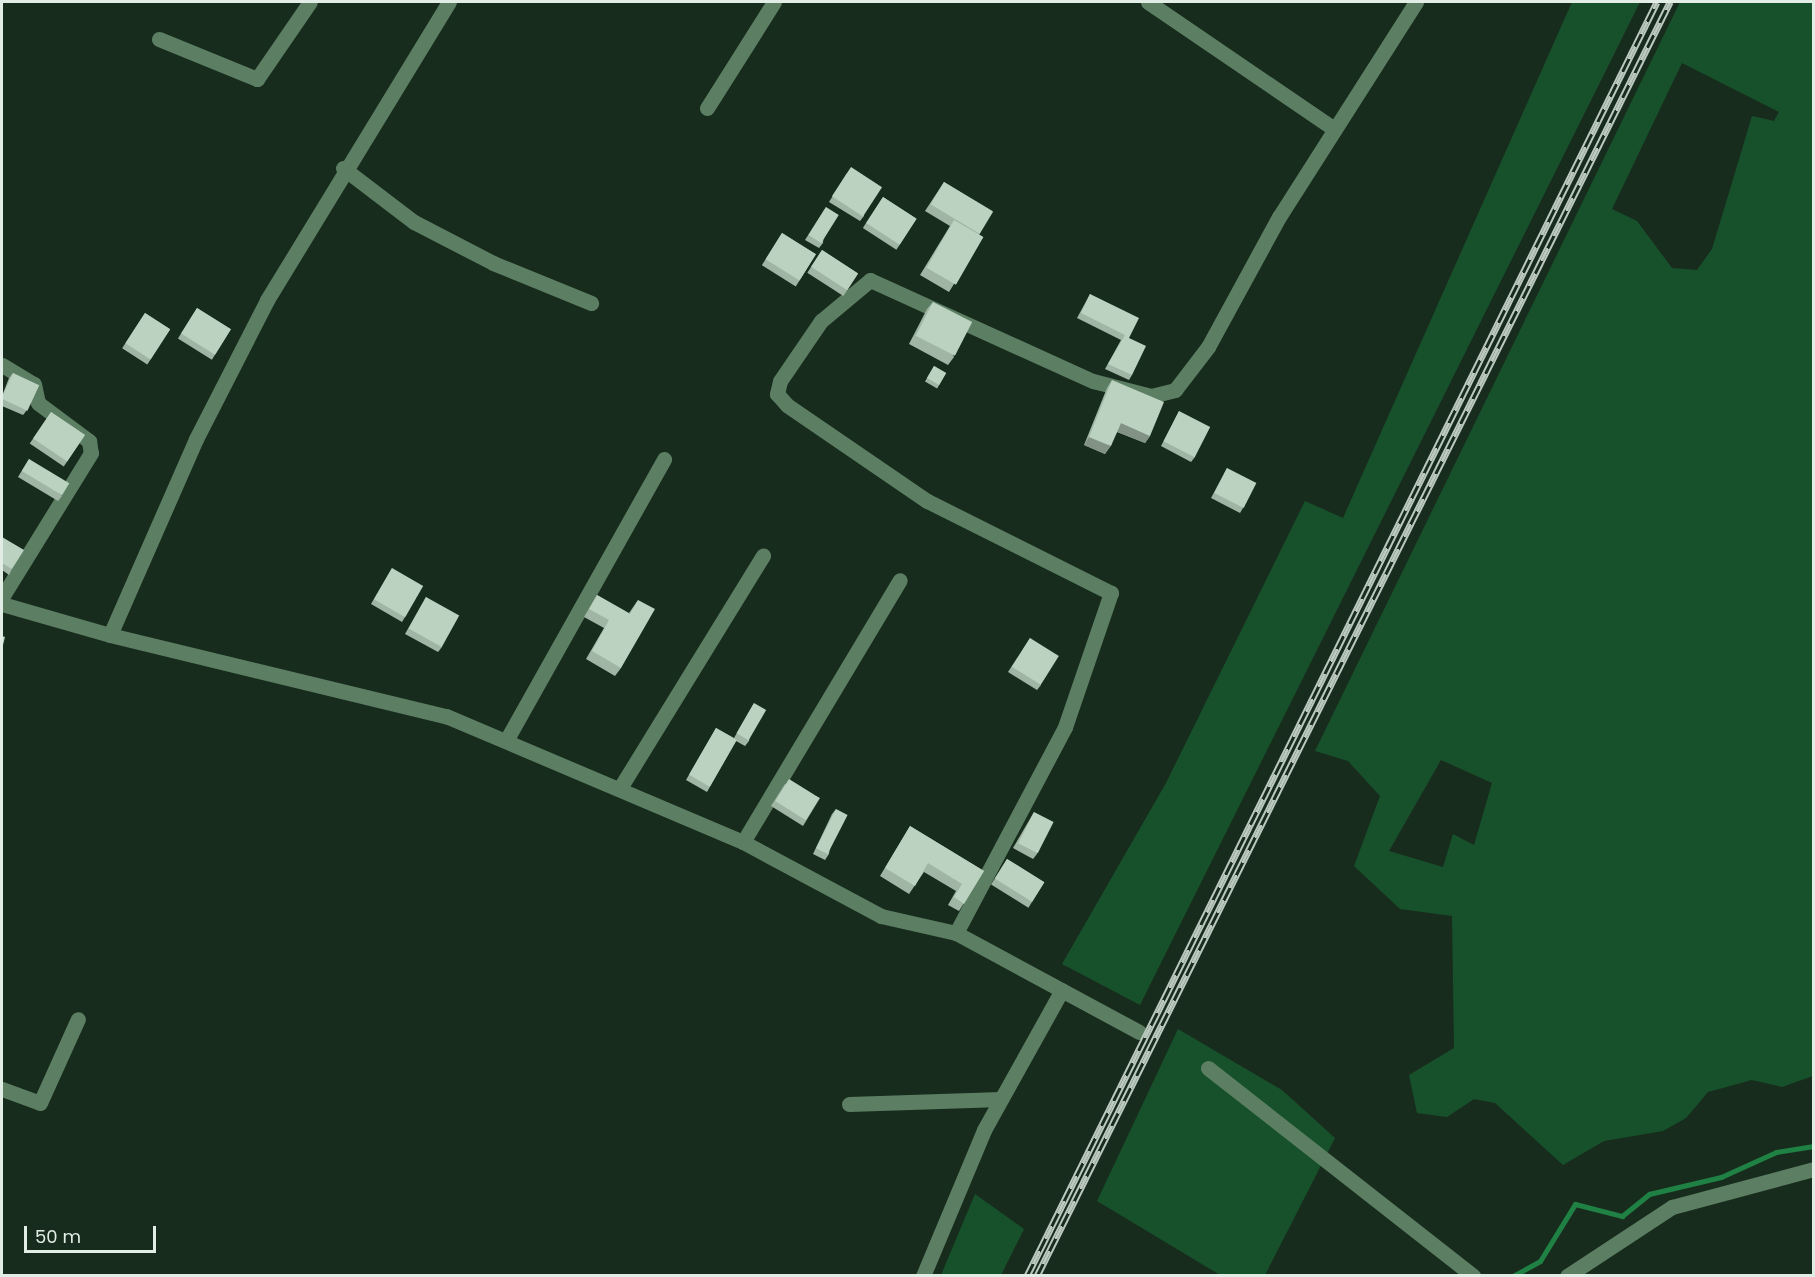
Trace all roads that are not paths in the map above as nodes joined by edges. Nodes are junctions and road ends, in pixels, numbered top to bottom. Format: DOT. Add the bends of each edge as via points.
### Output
graph roads {
  1 [pos="310,2"];
  2 [pos="449,2"];
  3 [pos="774,2"];
  4 [pos="1148,2"];
  5 [pos="1416,2"];
  6 [pos="159,39"];
  7 [pos="707,108"];
  8 [pos="1334,129"];
  9 [pos="343,168"];
  10 [pos="591,303"];
  11 [pos="2,365"];
  12 [pos="664,459"];
  13 [pos="763,556"];
  14 [pos="900,580"];
  15 [pos="2,597"];
  16 [pos="2,604"];
  17 [pos="110,635"];
  18 [pos="507,739"];
  19 [pos="620,788"];
  20 [pos="743,842"];
  21 [pos="956,933"];
  22 [pos="1062,990"];
  23 [pos="78,1019"];
  24 [pos="1139,1032"];
  25 [pos="1208,1068"];
  26 [pos="2,1089"];
  27 [pos="1001,1099"];
  28 [pos="849,1104"];
  29 [pos="1814,1169"];
  30 [pos="923,1275"];
  31 [pos="1473,1275"];
  32 [pos="1567,1275"];
  1 -- 6 [label="street" via="257,79"];
  2 -- 9 [label="street"];
  3 -- 7 [label="street"];
  4 -- 8 [label="street"];
  5 -- 8 [label="street"];
  8 -- 21 [label="street" via="1208,347 1175,390 1151,396 1093,381 870,280 821,321 780,381 777,393 787,405 918,495 1111,593 1065,727"];
  9 -- 10 [label="street" via="414,222 493,263"];
  9 -- 17 [label="street" via="267,300 196,440"];
  11 -- 15 [label="street" via="34,384 38,403 89,441 91,453"];
  12 -- 18 [label="street"];
  13 -- 19 [label="street"];
  14 -- 20 [label="street"];
  16 -- 17 [label="street"];
  17 -- 18 [label="street" via="367,694"];
  18 -- 19 [label="street"];
  19 -- 20 [label="street"];
  20 -- 21 [label="street" via="881,916"];
  21 -- 22 [label="street"];
  22 -- 24 [label="street"];
  22 -- 27 [label="street"];
  23 -- 26 [label="street" via="40,1103"];
  25 -- 31 [label="street"];
  27 -- 28 [label="street"];
  27 -- 30 [label="street"];
  29 -- 32 [label="street" via="1672,1207"];
}
